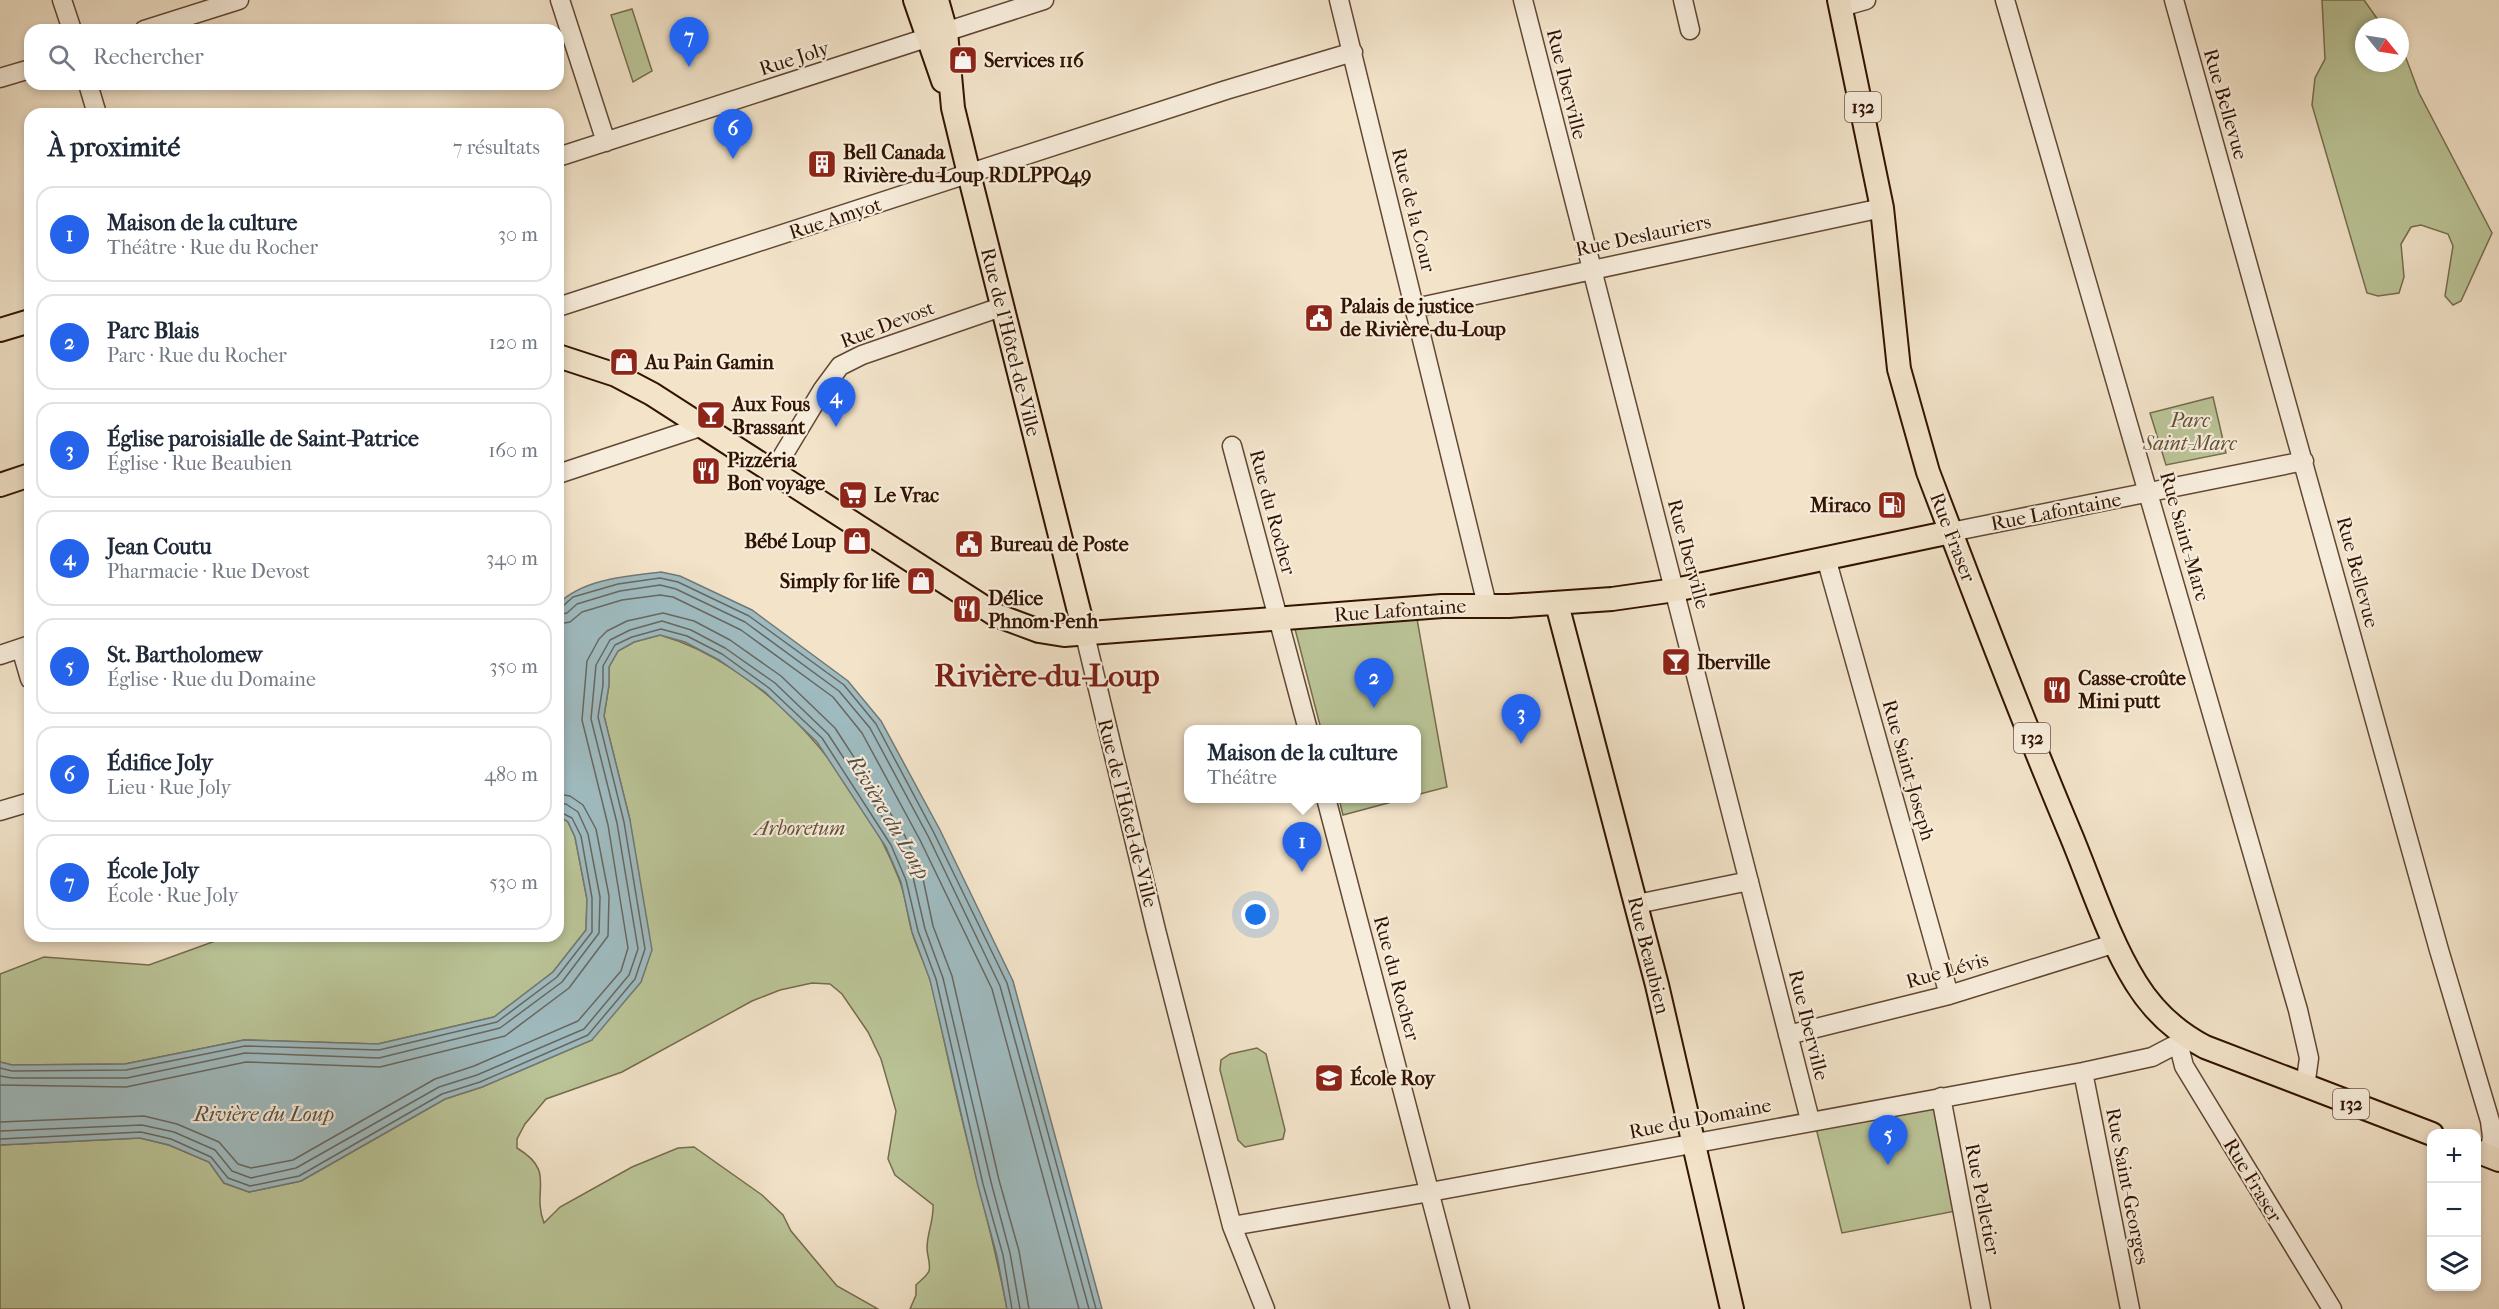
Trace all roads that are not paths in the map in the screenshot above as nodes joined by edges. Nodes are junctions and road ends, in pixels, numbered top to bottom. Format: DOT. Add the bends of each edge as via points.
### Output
graph roads {
  1 [pos="63,0"];
  2 [pos="239,0"];
  3 [pos="560,0"];
  4 [pos="915,0"];
  5 [pos="937,0"];
  6 [pos="1044,0"];
  7 [pos="1340,0"];
  8 [pos="1523,0"];
  9 [pos="1683,0"];
  10 [pos="1866,0"];
  11 [pos="2005,0"];
  12 [pos="2174,0"];
  13 [pos="1840,4"];
  14 [pos="70,24"];
  15 [pos="163,24"];
  16 [pos="1690,30"];
  17 [pos="937,35"];
  18 [pos="1353,52"];
  19 [pos="24,71"];
  20 [pos="0,78"];
  21 [pos="90,90"];
  22 [pos="95,108"];
  23 [pos="606,142"];
  24 [pos="564,156"];
  25 [pos="969,174"];
  26 [pos="1882,208"];
  27 [pos="1591,269"];
  28 [pos="564,305"];
  29 [pos="1001,307"];
  30 [pos="1415,308"];
  31 [pos="24,323"];
  32 [pos="0,330"];
  33 [pos="564,358"];
  34 [pos="703,426"];
  35 [pos="1232,446"];
  36 [pos="2304,461"];
  37 [pos="564,472"];
  38 [pos="773,472"];
  39 [pos="24,477"];
  40 [pos="0,485"];
  41 [pos="2149,492"];
  42 [pos="1951,532"];
  43 [pos="1826,558"];
  44 [pos="1675,590"];
  45 [pos="1557,604"];
  46 [pos="1487,605"];
  47 [pos="1279,619"];
  48 [pos="1084,635"];
  49 [pos="24,648"];
  50 [pos="0,655"];
  51 [pos="1307,725"];
  52 [pos="1327,803"];
  53 [pos="24,804"];
  54 [pos="0,810"];
  55 [pos="1749,881"];
  56 [pos="1637,904"];
  57 [pos="2116,943"];
  58 [pos="1948,995"];
  59 [pos="1788,1035"];
  60 [pos="2178,1043"];
  61 [pos="2083,1072"];
  62 [pos="2305,1087"];
  63 [pos="1941,1097"];
  64 [pos="1810,1120"];
  65 [pos="2427,1132"];
  66 [pos="1692,1142"];
  67 [pos="2488,1156"];
  68 [pos="1430,1192"];
  69 [pos="1232,1226"];
  70 [pos="1264,1309"];
  71 [pos="1461,1309"];
  72 [pos="1732,1309"];
  73 [pos="1981,1309"];
  74 [pos="2130,1309"];
  75 [pos="2332,1309"];
  1 -- 14 [label="street"];
  2 -- 15 [label="street"];
  3 -- 23 [label="street"];
  4 -- 17 [label="main road"];
  5 -- 17 [label="main road"];
  6 -- 17 [label="street, Rue Joly"];
  7 -- 18 [label="street, Rue de la Cour"];
  8 -- 27 [label="street, Rue Iberville"];
  9 -- 16 [label="street"];
  10 -- 13 [label="street"];
  11 -- 41 [label="street, Rue Saint-Marc"];
  12 -- 36 [label="street, Rue Bellevue"];
  13 -- 26 [label="main road, Rue Fraser / 132"];
  17 -- 23 [label="street, Rue Joly"];
  17 -- 25 [label="main road, Rue de l'Hôtel-de-Ville"];
  18 -- 25 [label="street, Rue Amyot"];
  18 -- 30 [label="street, Rue de la Cour"];
  19 -- 20 [label="street"];
  21 -- 22 [label="street"];
  23 -- 24 [label="street, Rue Joly"];
  25 -- 28 [label="street, Rue Amyot"];
  25 -- 29 [label="main road, Rue de l'Hôtel-de-Ville"];
  26 -- 27 [label="street, Rue Deslauriers"];
  26 -- 42 [label="main road, Rue Fraser / 132" via="1899,369 1928,472"];
  27 -- 30 [label="street, Rue Deslauriers"];
  27 -- 44 [label="street, Rue Iberville"];
  29 -- 38 [label="street, Rue Devost" via="840,366"];
  29 -- 48 [label="main road, Rue de l'Hôtel-de-Ville"];
  30 -- 46 [label="street, Rue de la Cour"];
  31 -- 32 [label="main road"];
  33 -- 34 [label="main road, Rue Lafontaine" via="620,377"];
  34 -- 37 [label="street"];
  34 -- 38 [label="main road, Rue Lafontaine"];
  35 -- 47 [label="street, Rue du Rocher"];
  36 -- 41 [label="street, Rue Lafontaine"];
  36 -- 67 [label="street, Rue Bellevue" via="2490,1120"];
  38 -- 48 [label="main road, Rue Lafontaine" via="996,615 1039,631"];
  39 -- 40 [label="main road"];
  41 -- 42 [label="street, Rue Lafontaine"];
  41 -- 62 [label="street, Rue Saint-Marc" via="2298,1010 2309,1058"];
  42 -- 43 [label="main road, Rue Lafontaine"];
  42 -- 57 [label="main road, Rue Fraser / 132"];
  43 -- 44 [label="main road, Rue Lafontaine"];
  43 -- 58 [label="street, Rue Saint-Joseph"];
  44 -- 45 [label="main road, Rue Lafontaine"];
  44 -- 55 [label="street, Rue Iberville"];
  45 -- 46 [label="main road, Rue Lafontaine"];
  45 -- 56 [label="main road, Rue Beaubien"];
  46 -- 47 [label="main road, Rue Lafontaine"];
  47 -- 48 [label="main road, Rue Lafontaine"];
  47 -- 51 [label="street, Rue du Rocher"];
  48 -- 69 [label="street, Rue de l'Hôtel-de-Ville"];
  49 -- 50 [label="street"];
  52 -- 68 [label="street, Rue du Rocher"];
  53 -- 54 [label="street"];
  55 -- 56 [label="street"];
  55 -- 59 [label="street, Rue Iberville"];
  56 -- 66 [label="main road, Rue Beaubien"];
  57 -- 58 [label="street, Rue Lévis"];
  57 -- 60 [label="main road, Rue Fraser / 132" via="2135,982"];
  58 -- 59 [label="street, Rue Lévis"];
  59 -- 64 [label="street, Rue Iberville"];
  60 -- 61 [label="street, Rue du Domaine" via="2152,1058"];
  60 -- 62 [label="main road, 132" via="2205,1047"];
  60 -- 75 [label="street, Rue Fraser" via="2184,1066"];
  61 -- 63 [label="street, Rue du Domaine"];
  61 -- 74 [label="street, Rue Saint-Georges"];
  62 -- 65 [label="main road, 132"];
  63 -- 64 [label="street, Rue du Domaine"];
  63 -- 73 [label="street, Rue Pelletier"];
  64 -- 66 [label="street, Rue du Domaine"];
  66 -- 68 [label="street, Rue du Domaine"];
  66 -- 72 [label="main road, Rue Beaubien"];
  68 -- 69 [label="street, Rue du Domaine"];
  68 -- 71 [label="street, Rue du Rocher"];
  69 -- 70 [label="street, Rue de l'Hôtel-de-Ville"];
}
